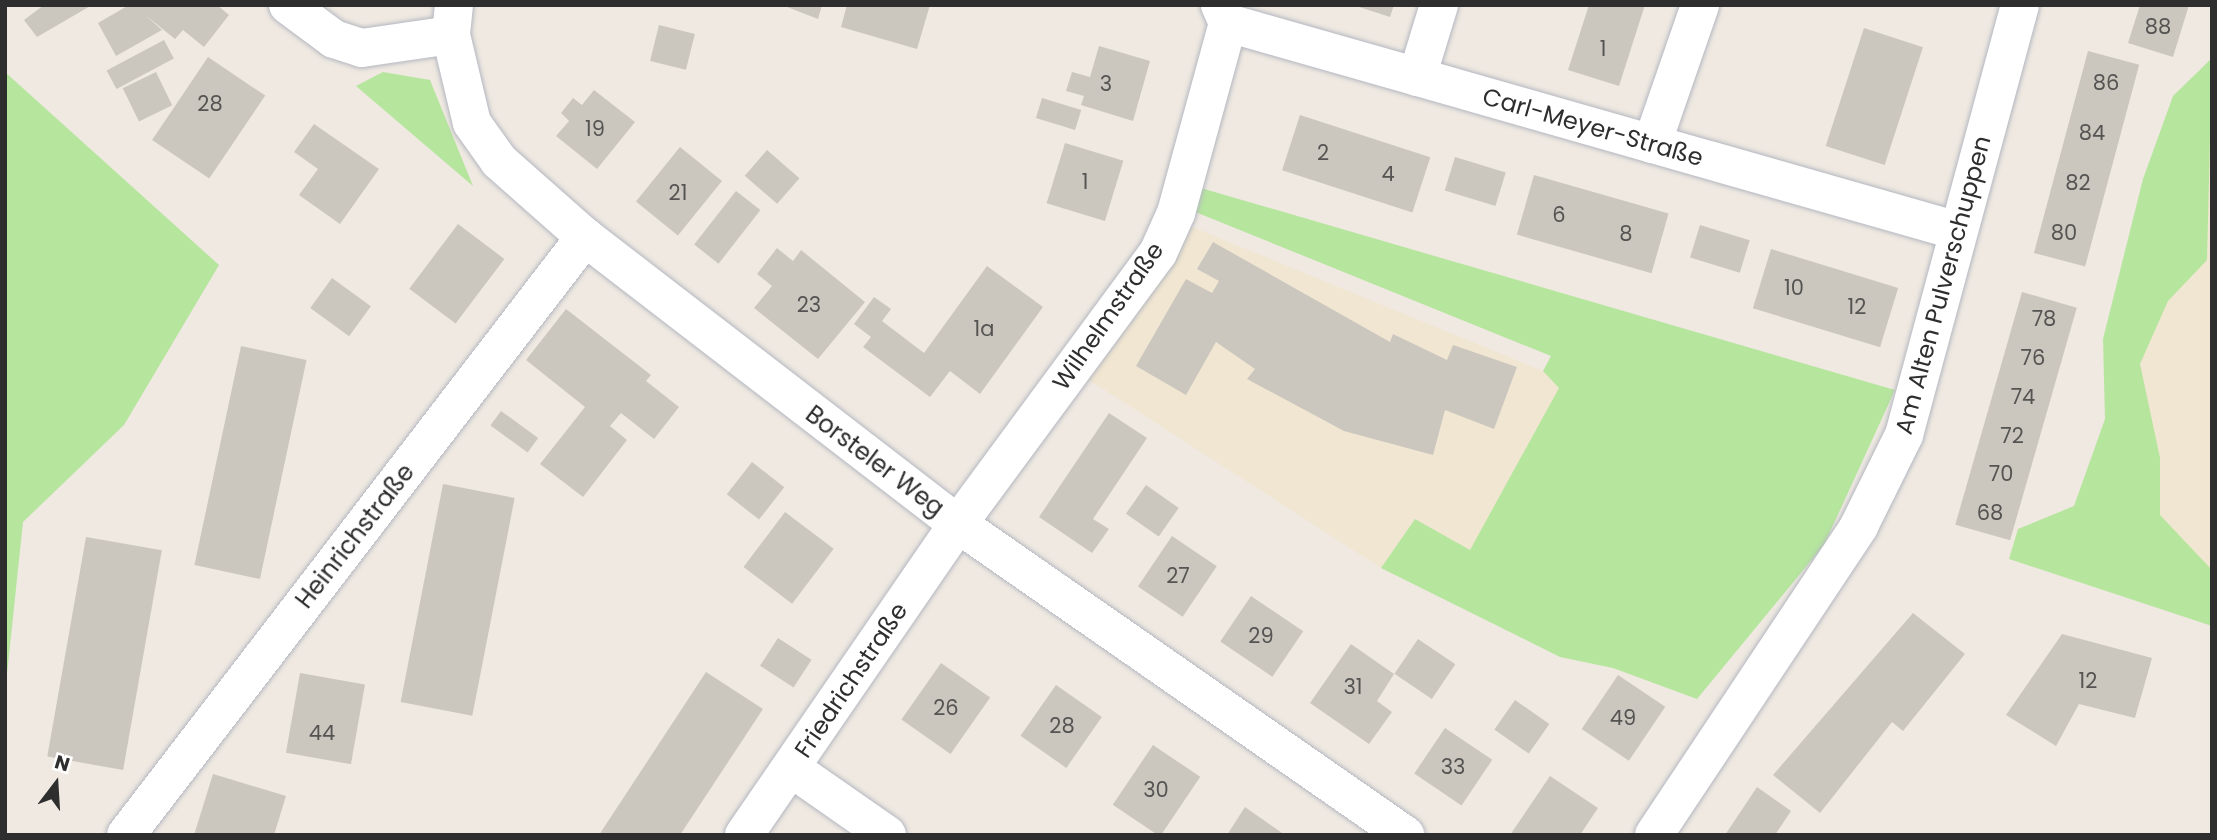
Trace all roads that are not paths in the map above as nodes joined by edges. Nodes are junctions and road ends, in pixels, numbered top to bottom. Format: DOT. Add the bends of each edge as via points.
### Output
graph roads {
  1 [pos="288,5"];
  2 [pos="1439,5"];
  3 [pos="1700,5"];
  4 [pos="2020,5"];
  5 [pos="1224,14"];
  6 [pos="452,20"];
  7 [pos="1417,76"];
  8 [pos="1652,144"];
  9 [pos="1958,231"];
  10 [pos="585,237"];
  11 [pos="958,524"];
  12 [pos="791,768"];
  13 [pos="126,835"];
  14 [pos="744,835"];
  15 [pos="887,835"];
  16 [pos="1405,835"];
  17 [pos="1654,835"];
  1 -- 6 [label="street" via="334,38 362,48"];
  2 -- 7 [label="street"];
  3 -- 8 [label="street"];
  4 -- 9 [label="street, Am Alten Pulverschuppen"];
  5 -- 7 [label="street, Carl-Meyer-Straße"];
  5 -- 11 [label="street, Wilhelmstraße" via="1176,213 1158,253"];
  6 -- 10 [label="street, Borsteler Weg" via="472,123 499,161"];
  7 -- 8 [label="street, Carl-Meyer-Straße"];
  8 -- 9 [label="street, Carl-Meyer-Straße"];
  9 -- 17 [label="street, Am Alten Pulverschuppen" via="1893,458 1859,526"];
  10 -- 11 [label="street, Borsteler Weg"];
  10 -- 13 [label="street, Heinrichstraße"];
  11 -- 12 [label="street, Friedrichstraße"];
  11 -- 16 [label="street, Borsteler Weg"];
  12 -- 14 [label="street, Friedrichstraße"];
  12 -- 15 [label="street"];
}
